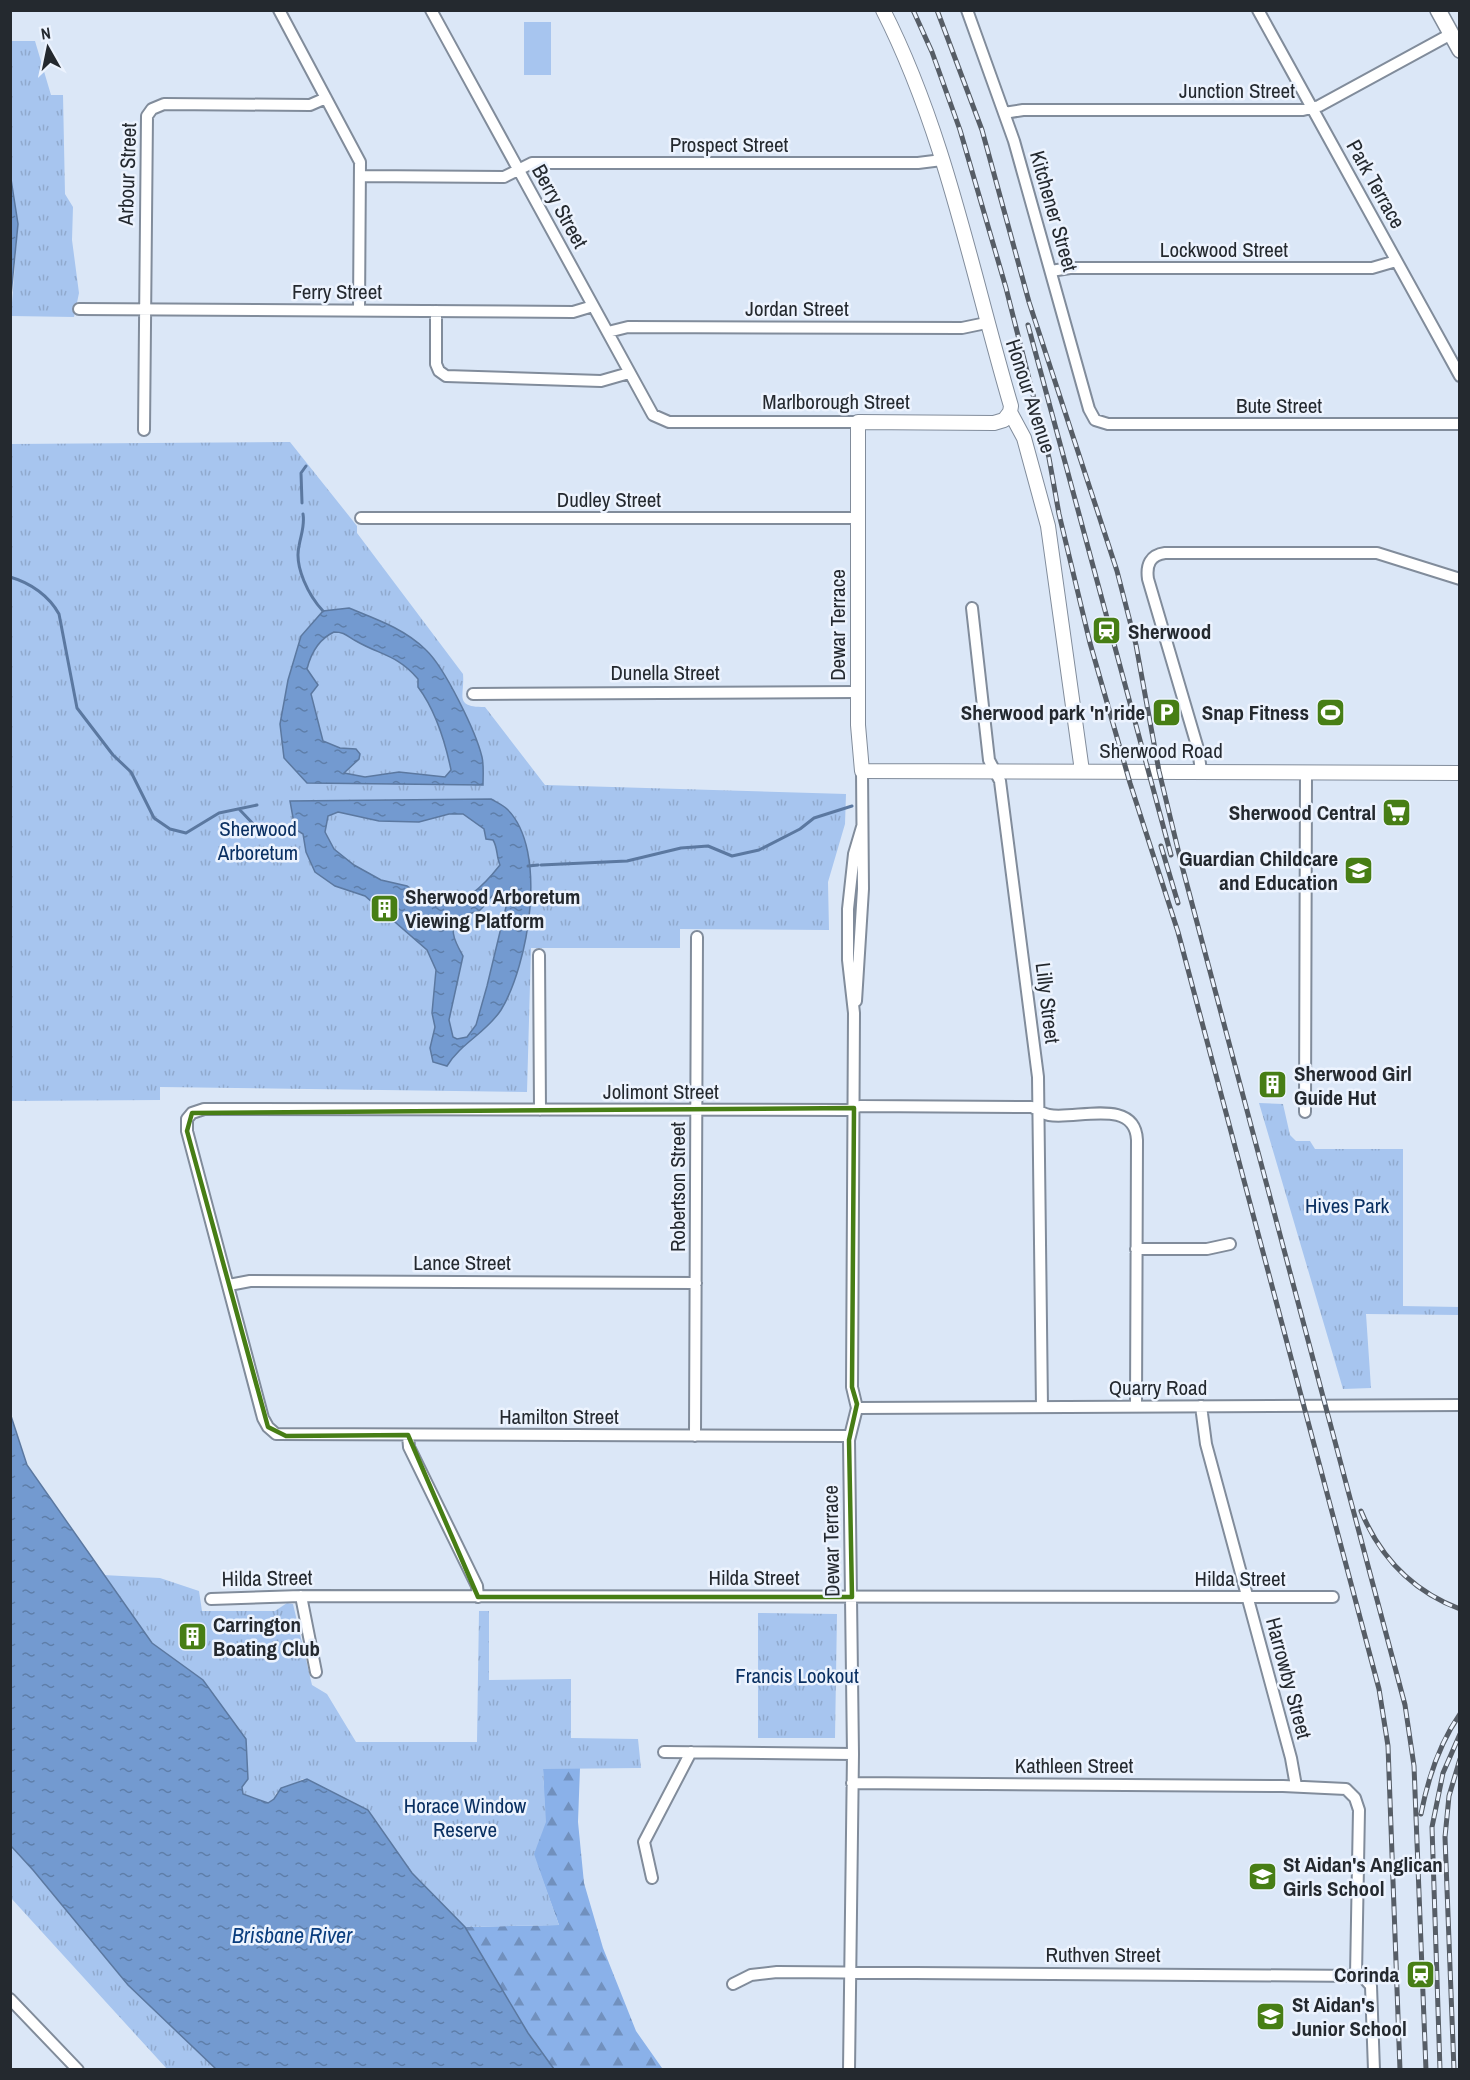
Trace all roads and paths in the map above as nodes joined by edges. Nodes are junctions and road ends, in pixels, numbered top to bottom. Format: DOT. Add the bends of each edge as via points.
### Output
graph roads {
  1 [pos="279,10"];
  2 [pos="883,10"];
  3 [pos="967,10"];
  4 [pos="1258,10"];
  5 [pos="1438,10"];
  6 [pos="432,11"];
  7 [pos="1451,34"];
  8 [pos="1460,50"];
  9 [pos="326,98"];
  10 [pos="1311,108"];
  11 [pos="1004,113"];
  12 [pos="942,160"];
  13 [pos="518,170"];
  14 [pos="361,176"];
  15 [pos="1396,261"];
  16 [pos="1051,271"];
  17 [pos="593,306"];
  18 [pos="79,309"];
  19 [pos="145,310"];
  20 [pos="359,310"];
  21 [pos="436,311"];
  22 [pos="986,322"];
  23 [pos="608,332"];
  24 [pos="629,373"];
  25 [pos="1460,376"];
  26 [pos="1010,412"];
  27 [pos="658,419"];
  28 [pos="858,422"];
  29 [pos="1098,422"];
  30 [pos="1460,424"];
  31 [pos="144,430"];
  32 [pos="361,518"];
  33 [pos="858,518"];
  34 [pos="1460,579"];
  35 [pos="972,608"];
  36 [pos="857,692"];
  37 [pos="473,694"];
  38 [pos="861,771"];
  39 [pos="994,771"];
  40 [pos="1082,771"];
  41 [pos="1201,771"];
  42 [pos="1306,772"];
  43 [pos="1460,773"];
  44 [pos="697,937"];
  45 [pos="539,955"];
  46 [pos="854,1108"];
  47 [pos="540,1110"];
  48 [pos="696,1110"];
  49 [pos="1040,1111"];
  50 [pos="1305,1112"];
  51 [pos="1230,1244"];
  52 [pos="1136,1249"];
  53 [pos="696,1283"];
  54 [pos="228,1285"];
  55 [pos="1460,1405"];
  56 [pos="1202,1406"];
  57 [pos="1042,1407"];
  58 [pos="1136,1407"];
  59 [pos="857,1408"];
  60 [pos="408,1435"];
  61 [pos="695,1436"];
  62 [pos="849,1437"];
  63 [pos="301,1596"];
  64 [pos="478,1597"];
  65 [pos="852,1597"];
  66 [pos="1247,1597"];
  67 [pos="1333,1597"];
  68 [pos="210,1599"];
  69 [pos="316,1672"];
  70 [pos="664,1752"];
  71 [pos="691,1752"];
  72 [pos="853,1754"];
  73 [pos="852,1783"];
  74 [pos="1296,1786"];
  75 [pos="652,1878"];
  76 [pos="850,1973"];
  77 [pos="1356,1975"];
  78 [pos="733,1984"];
  79 [pos="10,1999"];
  80 [pos="78,2070"];
  81 [pos="849,2070"];
  82 [pos="1374,2070"];
  1 -- 9 [label="street"];
  2 -- 12 [label="street, Honour Avenue" via="912,70"];
  3 -- 11 [label="street, Kitchener Street"];
  4 -- 10 [label="street, Park Terrace"];
  5 -- 7 [label="main road"];
  6 -- 13 [label="street, Berry Street"];
  7 -- 8 [label="main road"];
  7 -- 10 [label="street, Junction Street"];
  9 -- 14 [label="street" via="359,158"];
  9 -- 19 [label="street, Arbour Street" via="310,105 164,104 150,112 145,129"];
  10 -- 11 [label="street, Junction Street"];
  10 -- 15 [label="street, Park Terrace"];
  11 -- 16 [label="street, Kitchener Street"];
  12 -- 13 [label="street, Prospect Street" via="918,164 532,163"];
  12 -- 22 [label="street, Honour Avenue"];
  13 -- 14 [label="street, Prospect Street" via="504,177"];
  13 -- 17 [label="street, Berry Street"];
  14 -- 20 [label="street"];
  15 -- 16 [label="street, Lockwood Street" via="1372,268"];
  15 -- 25 [label="street, Park Terrace"];
  16 -- 29 [label="street, Kitchener Street" via="1090,414"];
  17 -- 21 [label="street, Ferry Street" via="573,312"];
  17 -- 23 [label="street, Berry Street"];
  18 -- 19 [label="street, Ferry Street"];
  19 -- 20 [label="street, Ferry Street"];
  19 -- 31 [label="street, Arbour Street"];
  20 -- 21 [label="street, Ferry Street"];
  21 -- 24 [label="street" via="436,364 446,376 601,381"];
  22 -- 23 [label="street, Jordan Street" via="962,328 628,327"];
  22 -- 26 [label="street, Honour Avenue"];
  23 -- 24 [label="street, Berry Street"];
  24 -- 27 [label="street, Berry Street"];
  26 -- 28 [label="street, Marlborough Street" via="1004,420 994,423"];
  26 -- 40 [label="street, Honour Avenue" via="1024,438 1048,526"];
  27 -- 28 [label="street, Marlborough Street"];
  28 -- 33 [label="street, Dewar Terrace"];
  29 -- 30 [label="street, Bute Street"];
  32 -- 33 [label="street, Dudley Street"];
  33 -- 36 [label="street, Dewar Terrace"];
  34 -- 41 [label="street" via="1377,553 1165,553 1150,560 1148,579"];
  35 -- 39 [label="street, Lilly Street" via="988,760"];
  36 -- 37 [label="street, Dunella Street"];
  36 -- 38 [label="street, Dewar Terrace"];
  38 -- 39 [label="street, Sherwood Road"];
  38 -- 46 [label="street, Dewar Terrace" via="862,924 854,1013"];
  39 -- 40 [label="street, Sherwood Road"];
  39 -- 49 [label="street, Lilly Street" via="1000,781"];
  40 -- 41 [label="street, Sherwood Road"];
  41 -- 42 [label="street, Sherwood Road"];
  42 -- 43 [label="street, Sherwood Road"];
  42 -- 50 [label="street"];
  44 -- 48 [label="street, Robertson Street"];
  45 -- 47 [label="street"];
  46 -- 48 [label="street, Jolimont Street"];
  46 -- 49 [label="street, Jolimont Street" via="1032,1107"];
  46 -- 59 [label="street, Dewar Terrace" via="852,1381"];
  47 -- 48 [label="street, Jolimont Street"];
  47 -- 54 [label="street, Jolimont Street" via="204,1109 188,1116 187,1131"];
  48 -- 53 [label="street, Robertson Street"];
  49 -- 52 [label="street, Jolimont Street" via="1049,1115 1119,1115 1132,1122 1137,1140"];
  49 -- 57 [label="street, Lilly Street"];
  51 -- 52 [label="street" via="1208,1249"];
  52 -- 58 [label="street"];
  53 -- 54 [label="street, Lance Street" via="250,1281"];
  53 -- 61 [label="street, Robertson Street"];
  54 -- 60 [label="street, Hamilton Street" via="263,1418 270,1430 286,1436"];
  55 -- 56 [label="street, Quarry Road"];
  56 -- 58 [label="street, Quarry Road"];
  56 -- 66 [label="street, Harrowby Street" via="1206,1444"];
  57 -- 58 [label="street, Quarry Road"];
  57 -- 59 [label="street, Quarry Road"];
  59 -- 62 [label="street, Dewar Terrace"];
  60 -- 61 [label="street, Hamilton Street"];
  60 -- 64 [label="street" via="409,1445 477,1586"];
  61 -- 62 [label="street, Hamilton Street"];
  62 -- 65 [label="street, Dewar Terrace"];
  63 -- 64 [label="street, Hilda Street"];
  63 -- 68 [label="street, Hilda Street"];
  63 -- 69 [label="street"];
  64 -- 65 [label="street, Hilda Street"];
  65 -- 66 [label="street, Hilda Street"];
  65 -- 72 [label="street, Dewar Terrace"];
  66 -- 67 [label="street, Hilda Street"];
  66 -- 74 [label="street, Harrowby Street"];
  70 -- 71 [label="street"];
  71 -- 72 [label="street"];
  71 -- 75 [label="street" via="644,1842"];
  72 -- 73 [label="street, Dewar Terrace"];
  73 -- 74 [label="street, Kathleen Street"];
  73 -- 76 [label="street, Dewar Terrace"];
  74 -- 77 [label="street, Kathleen Street" via="1343,1788 1357,1802"];
  76 -- 77 [label="street, Ruthven Street"];
  76 -- 78 [label="street, Ruthven Street" via="760,1973"];
  76 -- 81 [label="street, Dewar Terrace"];
  77 -- 82 [label="street" via="1366,1978 1371,1986"];
  79 -- 80 [label="street"];
}
